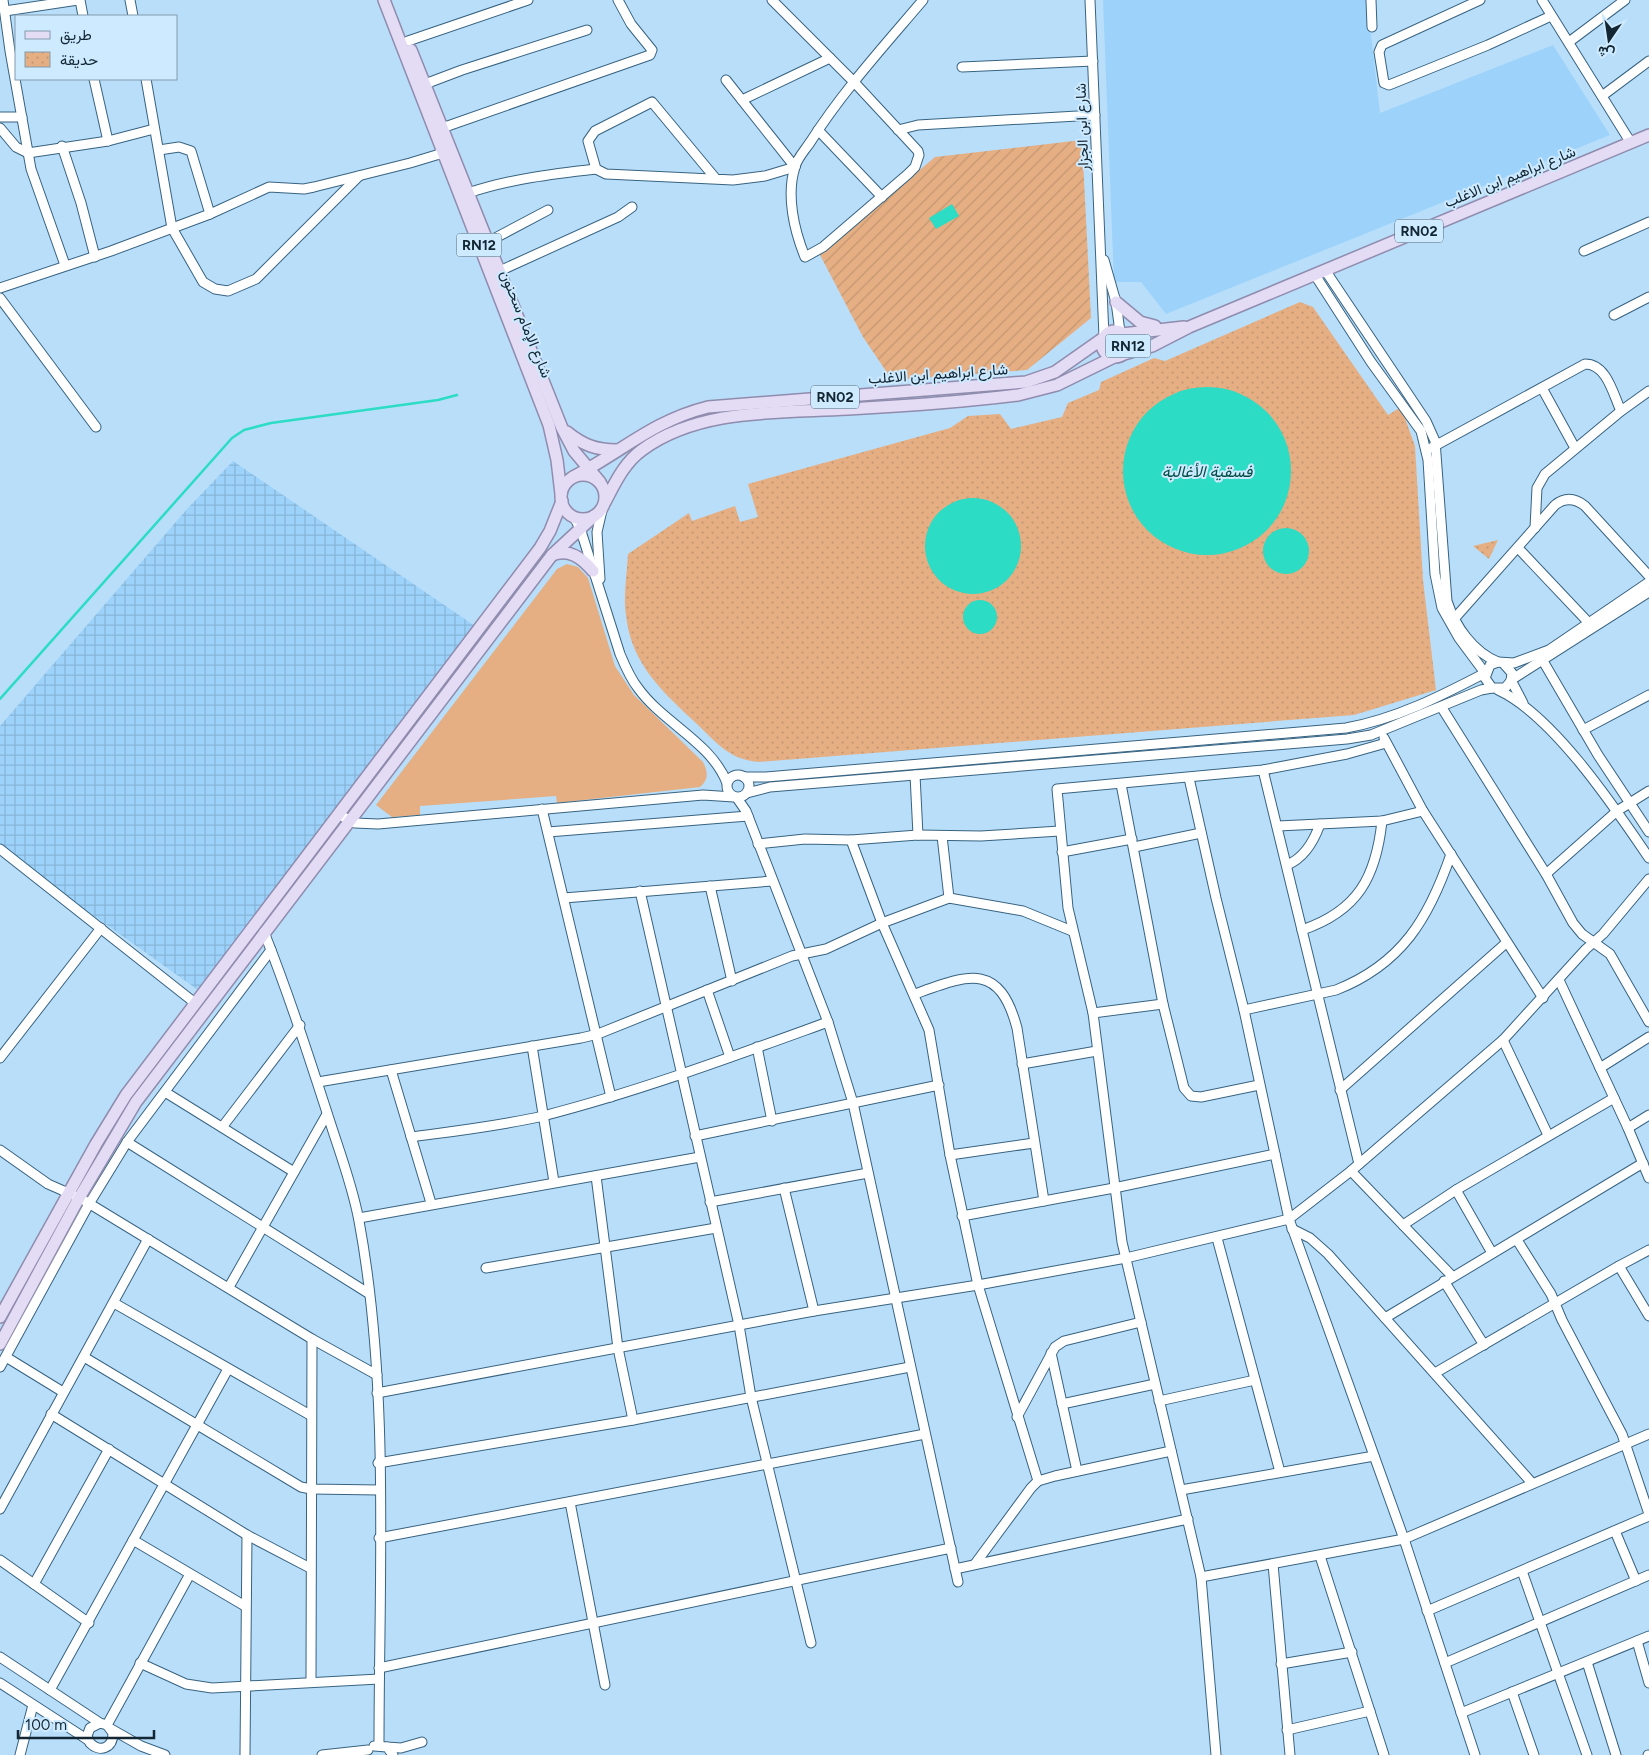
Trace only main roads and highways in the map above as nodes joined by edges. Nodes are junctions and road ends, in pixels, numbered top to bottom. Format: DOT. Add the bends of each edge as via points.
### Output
graph roads {
  1 [pos="384,0"];
  2 [pos="392,0"];
  3 [pos="1649,135"];
  4 [pos="483,244"];
  5 [pos="495,273"];
  6 [pos="1116,302"];
  7 [pos="1189,327"];
  8 [pos="1166,328"];
  9 [pos="1121,333"];
  10 [pos="1103,338"];
  11 [pos="1119,356"];
  12 [pos="562,428"];
  13 [pos="617,450"];
  14 [pos="589,469"];
  15 [pos="573,477"];
  16 [pos="600,482"];
  17 [pos="561,498"];
  18 [pos="604,504"];
  19 [pos="594,516"];
  20 [pos="552,555"];
  21 [pos="593,571"];
  22 [pos="266,908"];
  23 [pos="276,916"];
  24 [pos="79,1198"];
  25 [pos="0,1317"];
  26 [pos="0,1344"];
  1 -- 4 [label="main road, شارع الإمام سحنون / RN12" via="442,153"];
  2 -- 4 [label="main road, شارع الإمام سحنون / RN12" via="468,193"];
  3 -- 7 [label="main road, شارع ابراهيم ابن الاغلب / RN02"];
  4 -- 5 [label="main road, شارع الإمام سحنون / RN12"];
  5 -- 12 [label="main road, شارع الإمام سحنون / RN12"];
  5 -- 17 [label="main road, شارع الإمام سحنون / RN12" via="549,425 558,460"];
  6 -- 8 [label="main road" via="1140,322"];
  7 -- 8 [label="main road, RN12"];
  7 -- 11 [label="main road, RN12" via="1152,346"];
  8 -- 9 [label="main road, RN12"];
  9 -- 10 [label="main road, RN12" via="1111,332"];
  9 -- 11 [label="main road, RN12" via="1127,341"];
  10 -- 11 [label="main road, RN12" via="1104,351"];
  10 -- 13 [label="main road, شارع ابراهيم ابن الاغلب / RN02" via="1055,372 1026,382 708,407 652,427"];
  11 -- 18 [label="main road, شارع ابراهيم ابن الاغلب / RN02" via="1056,385 1018,395 748,416 697,424 671,434 628,462"];
  12 -- 13 [label="main road" via="590,447"];
  12 -- 14 [label="main road, شارع الإمام سحنون / RN12" via="574,451"];
  13 -- 14 [label="main road, شارع ابراهيم ابن الاغلب / RN02"];
  14 -- 15 [label="main road, شارع ابراهيم ابن الاغلب / RN02"];
  14 -- 16 [label="main road, شارع الإمام سحنون / RN12"];
  15 -- 16 [label="main road" via="587,475"];
  15 -- 17 [label="main road" via="567,482"];
  16 -- 18 [label="main road, RN12" via="605,495"];
  17 -- 19 [label="main road" via="564,507 574,517"];
  17 -- 22 [label="main road" via="550,531 540,548"];
  18 -- 19 [label="main road"];
  19 -- 20 [label="main road"];
  20 -- 21 [label="main road" via="560,552 572,554"];
  20 -- 23 [label="main road"];
  22 -- 23 [label="main road"];
  22 -- 24 [label="main road" via="126,1095"];
  23 -- 24 [label="main road" via="136,1102"];
  24 -- 25 [label="main road"];
  24 -- 26 [label="main road"];
}
